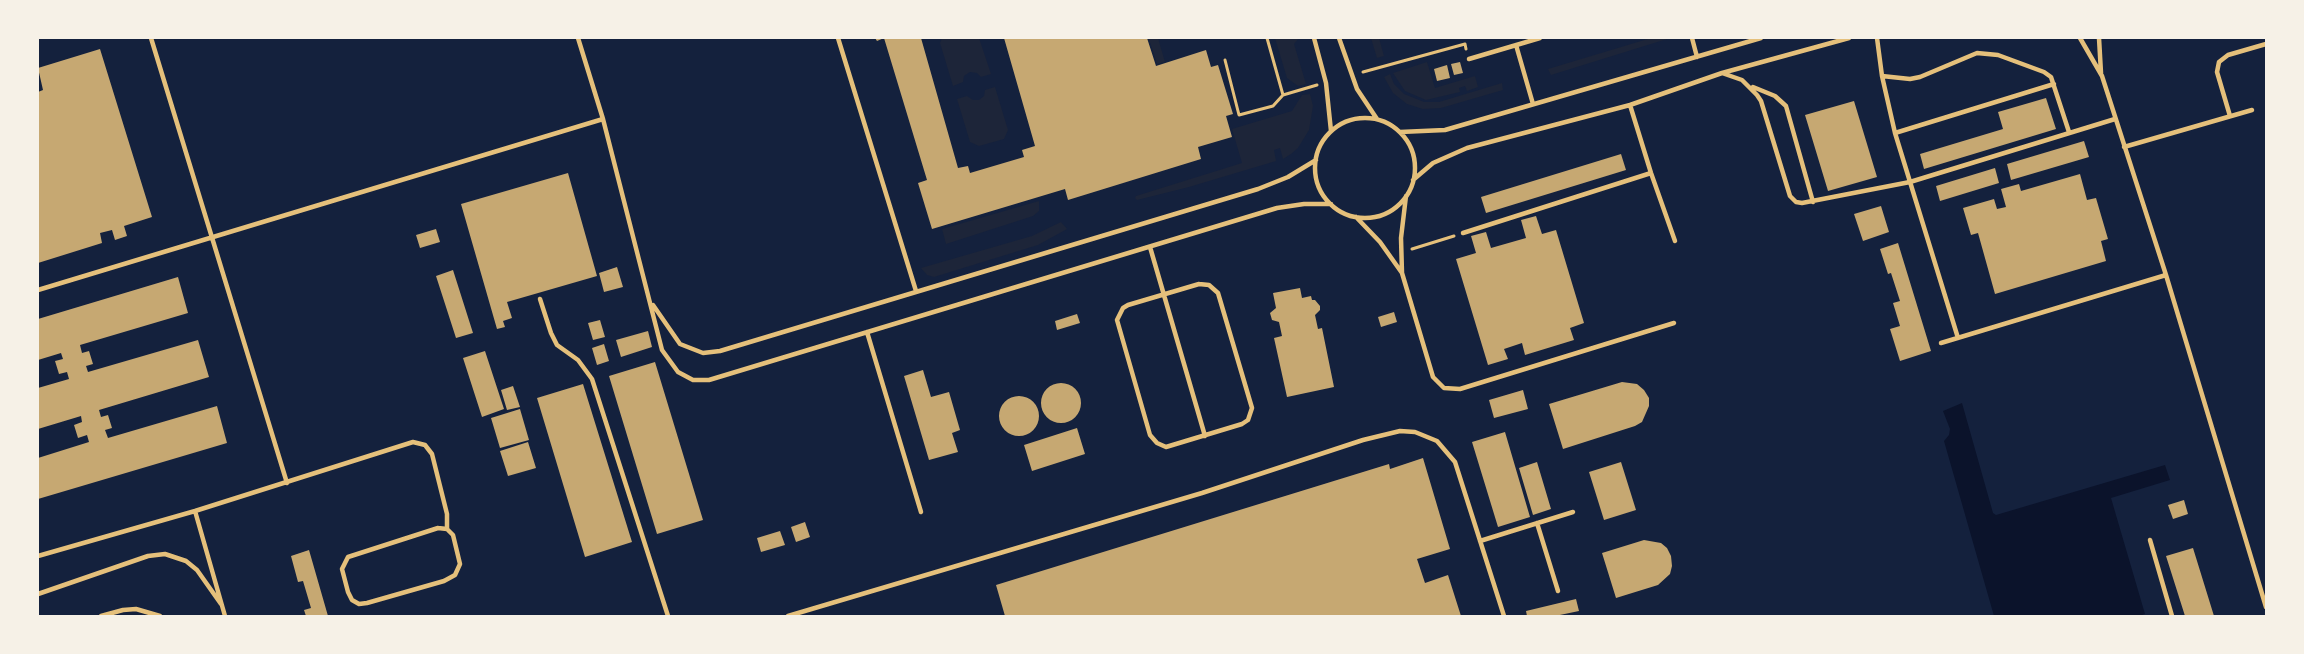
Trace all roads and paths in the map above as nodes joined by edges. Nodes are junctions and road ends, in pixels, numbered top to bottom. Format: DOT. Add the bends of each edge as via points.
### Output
graph roads {
  1 [pos="151,38"];
  2 [pos="578,38"];
  3 [pos="838,38"];
  4 [pos="1267,38"];
  5 [pos="1314,38"];
  6 [pos="1339,38"];
  7 [pos="1540,38"];
  8 [pos="1692,38"];
  9 [pos="1761,38"];
  10 [pos="1849,38"];
  11 [pos="1877,38"];
  12 [pos="2080,38"];
  13 [pos="2099,38"];
  14 [pos="2266,44"];
  15 [pos="1516,45"];
  16 [pos="1697,57"];
  17 [pos="1469,59"];
  18 [pos="1225,60"];
  19 [pos="1722,73"];
  20 [pos="1352,76"];
  21 [pos="1882,76"];
  22 [pos="2102,76"];
  23 [pos="1326,83"];
  24 [pos="2054,84"];
  25 [pos="1750,86"];
  26 [pos="1283,95"];
  27 [pos="1533,104"];
  28 [pos="1630,105"];
  29 [pos="2252,110"];
  30 [pos="2230,117"];
  31 [pos="603,119"];
  32 [pos="1377,119"];
  33 [pos="2115,119"];
  34 [pos="1331,131"];
  35 [pos="1400,132"];
  36 [pos="2069,132"];
  37 [pos="1894,133"];
  38 [pos="2124,147"];
  39 [pos="1316,160"];
  40 [pos="1651,174"];
  41 [pos="1413,180"];
  42 [pos="1910,182"];
  43 [pos="1406,196"];
  44 [pos="1813,202"];
  45 [pos="1330,204"];
  46 [pos="1356,217"];
  47 [pos="1463,233"];
  48 [pos="212,236"];
  49 [pos="1676,241"];
  50 [pos="1150,247"];
  51 [pos="1401,252"];
  52 [pos="1402,273"];
  53 [pos="2166,275"];
  54 [pos="38,290"];
  55 [pos="916,291"];
  56 [pos="1164,295"];
  57 [pos="540,298"];
  58 [pos="651,303"];
  59 [pos="1674,323"];
  60 [pos="867,332"];
  61 [pos="1958,338"];
  62 [pos="1941,344"];
  63 [pos="1205,436"];
  64 [pos="286,483"];
  65 [pos="195,511"];
  66 [pos="921,512"];
  67 [pos="1574,512"];
  68 [pos="1537,523"];
  69 [pos="447,529"];
  70 [pos="2150,540"];
  71 [pos="1480,541"];
  72 [pos="38,556"];
  73 [pos="1558,591"];
  74 [pos="38,594"];
  75 [pos="221,604"];
  76 [pos="2266,607"];
  77 [pos="136,609"];
  78 [pos="101,616"];
  79 [pos="141,616"];
  80 [pos="160,616"];
  81 [pos="225,616"];
  82 [pos="668,616"];
  83 [pos="788,616"];
  84 [pos="1504,616"];
  85 [pos="2172,616"];
  1 -- 48 [label="lane"];
  2 -- 31 [label="lane"];
  3 -- 55 [label="lane"];
  4 -- 26 [label="path"];
  5 -- 23 [label="lane"];
  6 -- 20 [label="lane"];
  7 -- 15 [label="lane"];
  8 -- 16 [label="lane"];
  9 -- 16 [label="lane"];
  10 -- 19 [label="lane"];
  11 -- 21 [label="lane"];
  12 -- 22 [label="lane"];
  13 -- 22 [label="lane"];
  14 -- 30 [label="lane" via="2228,55 2219,62 2217,72"];
  15 -- 17 [label="lane"];
  15 -- 27 [label="lane"];
  16 -- 27 [label="lane"];
  17 -- 20 [label="path" via="1465,44"];
  18 -- 26 [label="path" via="1239,115 1273,106"];
  19 -- 25 [label="lane"];
  19 -- 28 [label="lane"];
  20 -- 32 [label="lane"];
  21 -- 24 [label="lane" via="1920,77 1984,53 2044,72"];
  21 -- 37 [label="lane"];
  22 -- 33 [label="lane"];
  23 -- 26 [label="path"];
  23 -- 34 [label="lane"];
  24 -- 36 [label="lane"];
  24 -- 37 [label="lane"];
  25 -- 44 [label="lane" via="1775,96 1786,106"];
  25 -- 44 [label="lane" via="1761,101 1790,196 1796,202"];
  27 -- 35 [label="lane" via="1445,130"];
  28 -- 40 [label="lane"];
  28 -- 41 [label="lane" via="1467,148 1433,163"];
  29 -- 30 [label="lane"];
  30 -- 38 [label="lane"];
  31 -- 48 [label="lane"];
  31 -- 58 [label="lane"];
  32 -- 34 [label="lane" via="1347,121"];
  32 -- 35 [label="lane"];
  33 -- 36 [label="lane"];
  33 -- 38 [label="lane"];
  34 -- 39 [label="lane" via="1318,149"];
  35 -- 41 [label="lane" via="1414,159"];
  36 -- 42 [label="lane"];
  37 -- 42 [label="lane"];
  38 -- 53 [label="lane"];
  39 -- 45 [label="lane" via="1316,179"];
  39 -- 55 [label="lane" via="1258,189"];
  40 -- 47 [label="lane"];
  40 -- 49 [label="lane"];
  41 -- 43 [label="lane"];
  42 -- 44 [label="lane"];
  42 -- 61 [label="lane"];
  43 -- 46 [label="lane" via="1384,214"];
  43 -- 51 [label="lane"];
  45 -- 46 [label="lane"];
  45 -- 50 [label="lane" via="1277,208"];
  46 -- 52 [label="lane"];
  47 -- 51 [label="path"];
  48 -- 54 [label="lane"];
  48 -- 64 [label="lane"];
  50 -- 56 [label="lane"];
  50 -- 60 [label="lane"];
  51 -- 52 [label="lane"];
  52 -- 59 [label="lane" via="1433,377 1452,390"];
  53 -- 61 [label="lane"];
  53 -- 76 [label="lane"];
  55 -- 58 [label="lane" via="711,353 680,344"];
  56 -- 63 [label="lane"];
  56 -- 63 [label="lane" via="1123,308 1117,327 1153,439 1171,446"];
  56 -- 63 [label="lane" via="1199,284 1214,288 1252,402 1251,414 1242,424"];
  57 -- 82 [label="lane" via="557,345 578,360 592,379"];
  58 -- 60 [label="lane" via="666,358 678,372 693,380 709,380"];
  60 -- 66 [label="lane"];
  61 -- 62 [label="lane"];
  64 -- 65 [label="lane"];
  64 -- 69 [label="lane" via="420,442 432,454"];
  65 -- 72 [label="lane"];
  65 -- 75 [label="lane"];
  67 -- 68 [label="lane"];
  68 -- 71 [label="lane"];
  68 -- 73 [label="lane"];
  69 -- 69 [label="lane" via="438,528 348,557 342,569 349,596 363,604 450,579 458,570 459,558"];
  70 -- 85 [label="lane"];
  71 -- 83 [label="lane" via="1450,454 1425,435 1400,431"];
  71 -- 84 [label="lane"];
  74 -- 75 [label="lane" via="148,556 165,554 186,561 197,570"];
  75 -- 81 [label="lane"];
  77 -- 78 [label="lane"];
  77 -- 79 [label="lane"];
  77 -- 80 [label="lane"];
}
